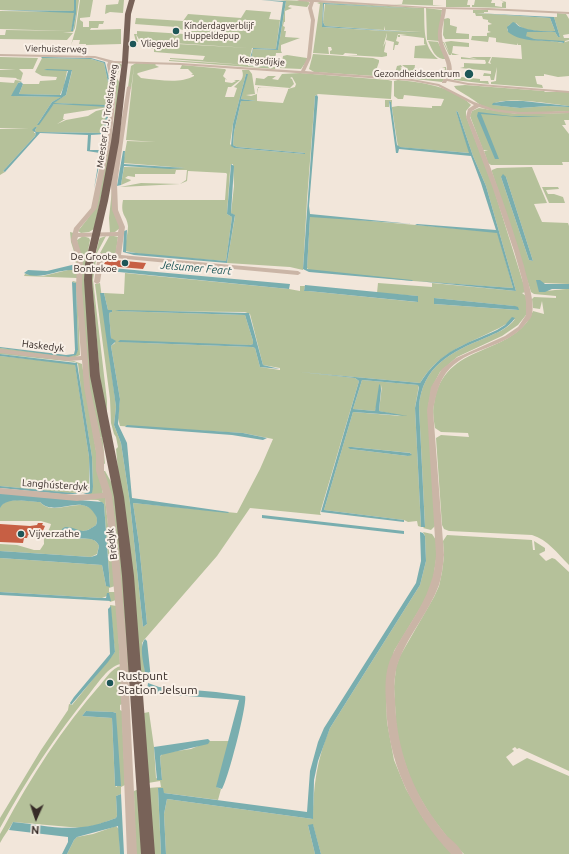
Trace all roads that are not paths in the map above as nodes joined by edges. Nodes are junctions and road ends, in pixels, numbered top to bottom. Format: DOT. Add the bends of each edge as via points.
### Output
graph roads {
  1 [pos="132,0"];
  2 [pos="299,0"];
  3 [pos="312,1"];
  4 [pos="444,8"];
  5 [pos="569,13"];
  6 [pos="0,55"];
  7 [pos="111,61"];
  8 [pos="125,61"];
  9 [pos="227,67"];
  10 [pos="299,72"];
  11 [pos="447,80"];
  12 [pos="439,85"];
  13 [pos="128,87"];
  14 [pos="569,92"];
  15 [pos="478,105"];
  16 [pos="569,112"];
  17 [pos="96,234"];
  18 [pos="121,234"];
  19 [pos="75,235"];
  20 [pos="118,256"];
  21 [pos="298,273"];
  22 [pos="97,282"];
  23 [pos="0,351"];
  24 [pos="84,358"];
  25 [pos="0,491"];
  26 [pos="108,495"];
  27 [pos="130,683"];
  28 [pos="132,854"];
  29 [pos="148,854"];
  30 [pos="458,854"];
  1 -- 8 [label="main road, Meester P.J. Troelstraweg" via="128,14"];
  2 -- 3 [label="street"];
  3 -- 4 [label="street"];
  3 -- 10 [label="street" via="310,57"];
  4 -- 5 [label="street"];
  4 -- 11 [label="street" via="440,38 449,61"];
  6 -- 7 [label="street, Vierhuisterweg" via="95,57"];
  7 -- 8 [label="street, Vierhuisterweg"];
  7 -- 19 [label="street, Meester P.J. Troelstraweg" via="109,65 114,90 109,144 94,208 77,228"];
  8 -- 9 [label="street, Keegsdijkje"];
  8 -- 17 [label="main road, Meester P.J. Troelstraweg" via="111,163"];
  9 -- 10 [label="street, Keegsdijkje"];
  9 -- 10 [label="street, Keegsdijkje"];
  10 -- 12 [label="street" via="412,80"];
  11 -- 12 [label="street"];
  11 -- 14 [label="street"];
  12 -- 15 [label="street"];
  13 -- 18 [label="street, Meester P.J. Troelstraweg" via="114,184 115,210 121,224"];
  15 -- 16 [label="street" via="514,113"];
  15 -- 30 [label="street" via="470,110 468,117 499,200 528,292 530,313 526,321 510,334 465,355 452,364 434,388 430,410 439,571 429,600 394,659 390,698 395,749 407,782 428,818"];
  17 -- 18 [label="street"];
  17 -- 19 [label="street"];
  17 -- 27 [label="main road, Brédyk" via="88,280 93,356 122,522 128,576"];
  18 -- 20 [label="street, Meester P.J. Troelstraweg"];
  19 -- 24 [label="street, Brédyk" via="80,259 79,288"];
  20 -- 21 [label="street"];
  20 -- 22 [label="street" via="101,255"];
  23 -- 24 [label="street, Haskedyk" via="69,359"];
  24 -- 26 [label="street, Brédyk" via="88,397 100,453 100,471"];
  25 -- 26 [label="street, Langhústerdyk" via="77,498"];
  26 -- 27 [label="street, Brédyk"];
  27 -- 28 [label="street, Brédyk"];
  27 -- 29 [label="main road, Brédyk"];
}
